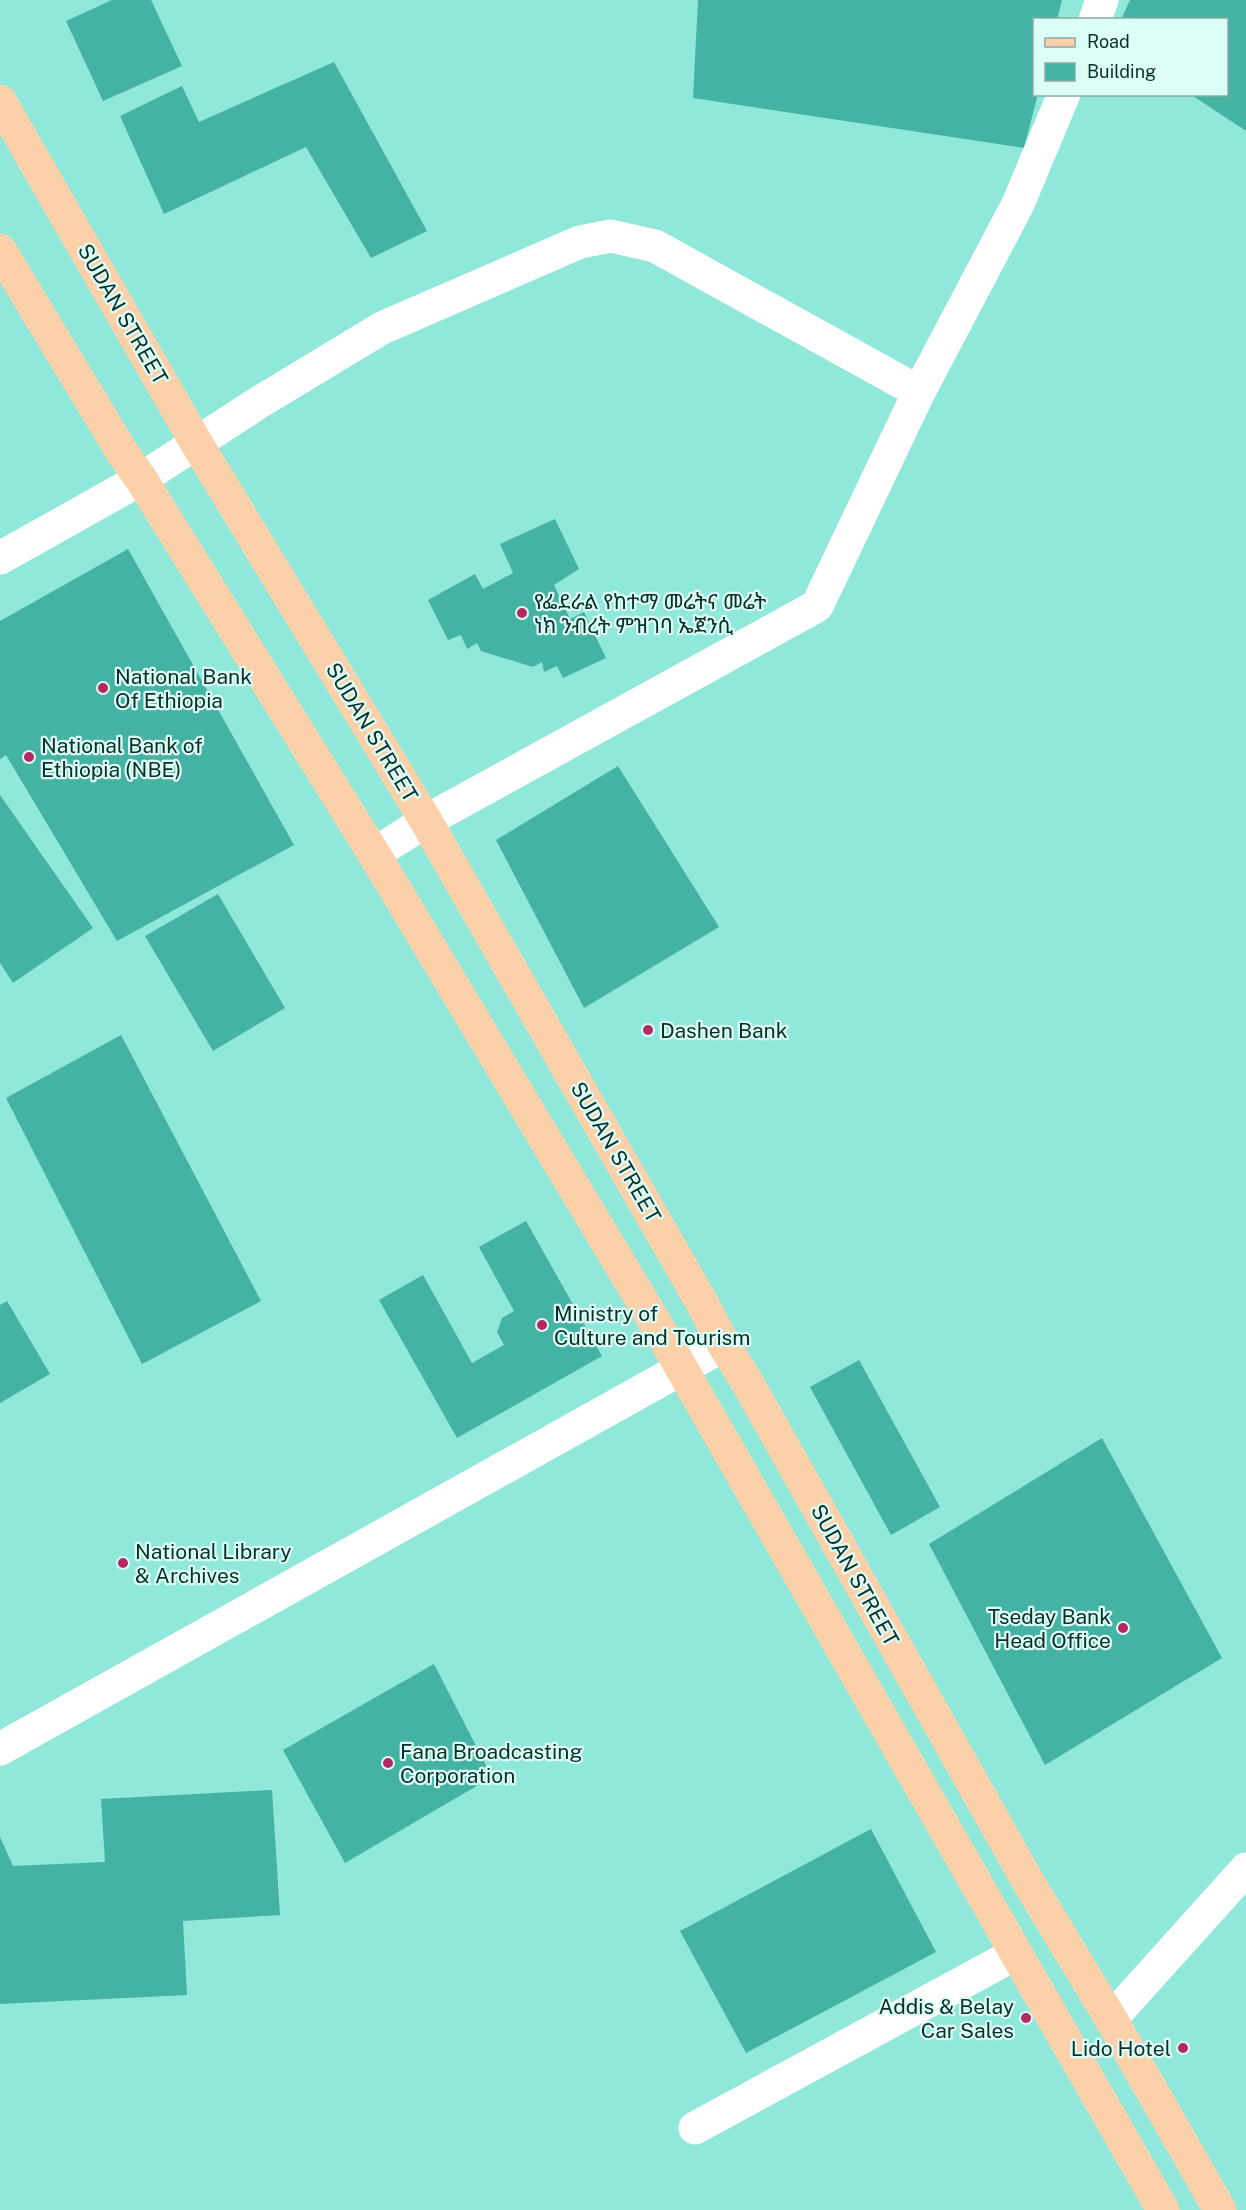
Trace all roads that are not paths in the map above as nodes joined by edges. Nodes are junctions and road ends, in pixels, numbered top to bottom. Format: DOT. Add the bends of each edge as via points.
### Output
graph roads {
  1 [pos="1102,0"];
  2 [pos="1096,18"];
  3 [pos="1063,96"];
  4 [pos="0,100"];
  5 [pos="0,250"];
  6 [pos="919,392"];
  7 [pos="197,444"];
  8 [pos="141,479"];
  9 [pos="0,558"];
  10 [pos="426,821"];
  11 [pos="374,854"];
  12 [pos="724,1345"];
  13 [pos="680,1369"];
  14 [pos="0,1749"];
  15 [pos="1246,1869"];
  16 [pos="1015,1954"];
  17 [pos="1112,2019"];
  18 [pos="1145,2081"];
  19 [pos="1103,2104"];
  20 [pos="695,2128"];
  21 [pos="1163,2210"];
  22 [pos="1220,2210"];
  1 -- 2 [label="street"];
  3 -- 6 [label="street" via="1018,204"];
  4 -- 7 [label="main road, SUDAN STREET"];
  5 -- 8 [label="main road"];
  6 -- 7 [label="street" via="655,246 611,236 580,242 382,328"];
  6 -- 10 [label="street" via="817,606"];
  7 -- 8 [label="street"];
  7 -- 10 [label="main road, SUDAN STREET"];
  8 -- 9 [label="street"];
  8 -- 11 [label="main road"];
  10 -- 11 [label="street"];
  10 -- 12 [label="main road, SUDAN STREET"];
  11 -- 13 [label="main road"];
  12 -- 13 [label="street"];
  12 -- 17 [label="main road, SUDAN STREET" via="1030,1885"];
  13 -- 14 [label="street"];
  13 -- 16 [label="main road"];
  15 -- 17 [label="street"];
  16 -- 19 [label="main road"];
  16 -- 20 [label="street"];
  17 -- 18 [label="main road, SUDAN STREET"];
  18 -- 19 [label="main road"];
  18 -- 22 [label="main road, SUDAN STREET"];
  19 -- 21 [label="main road"];
}
